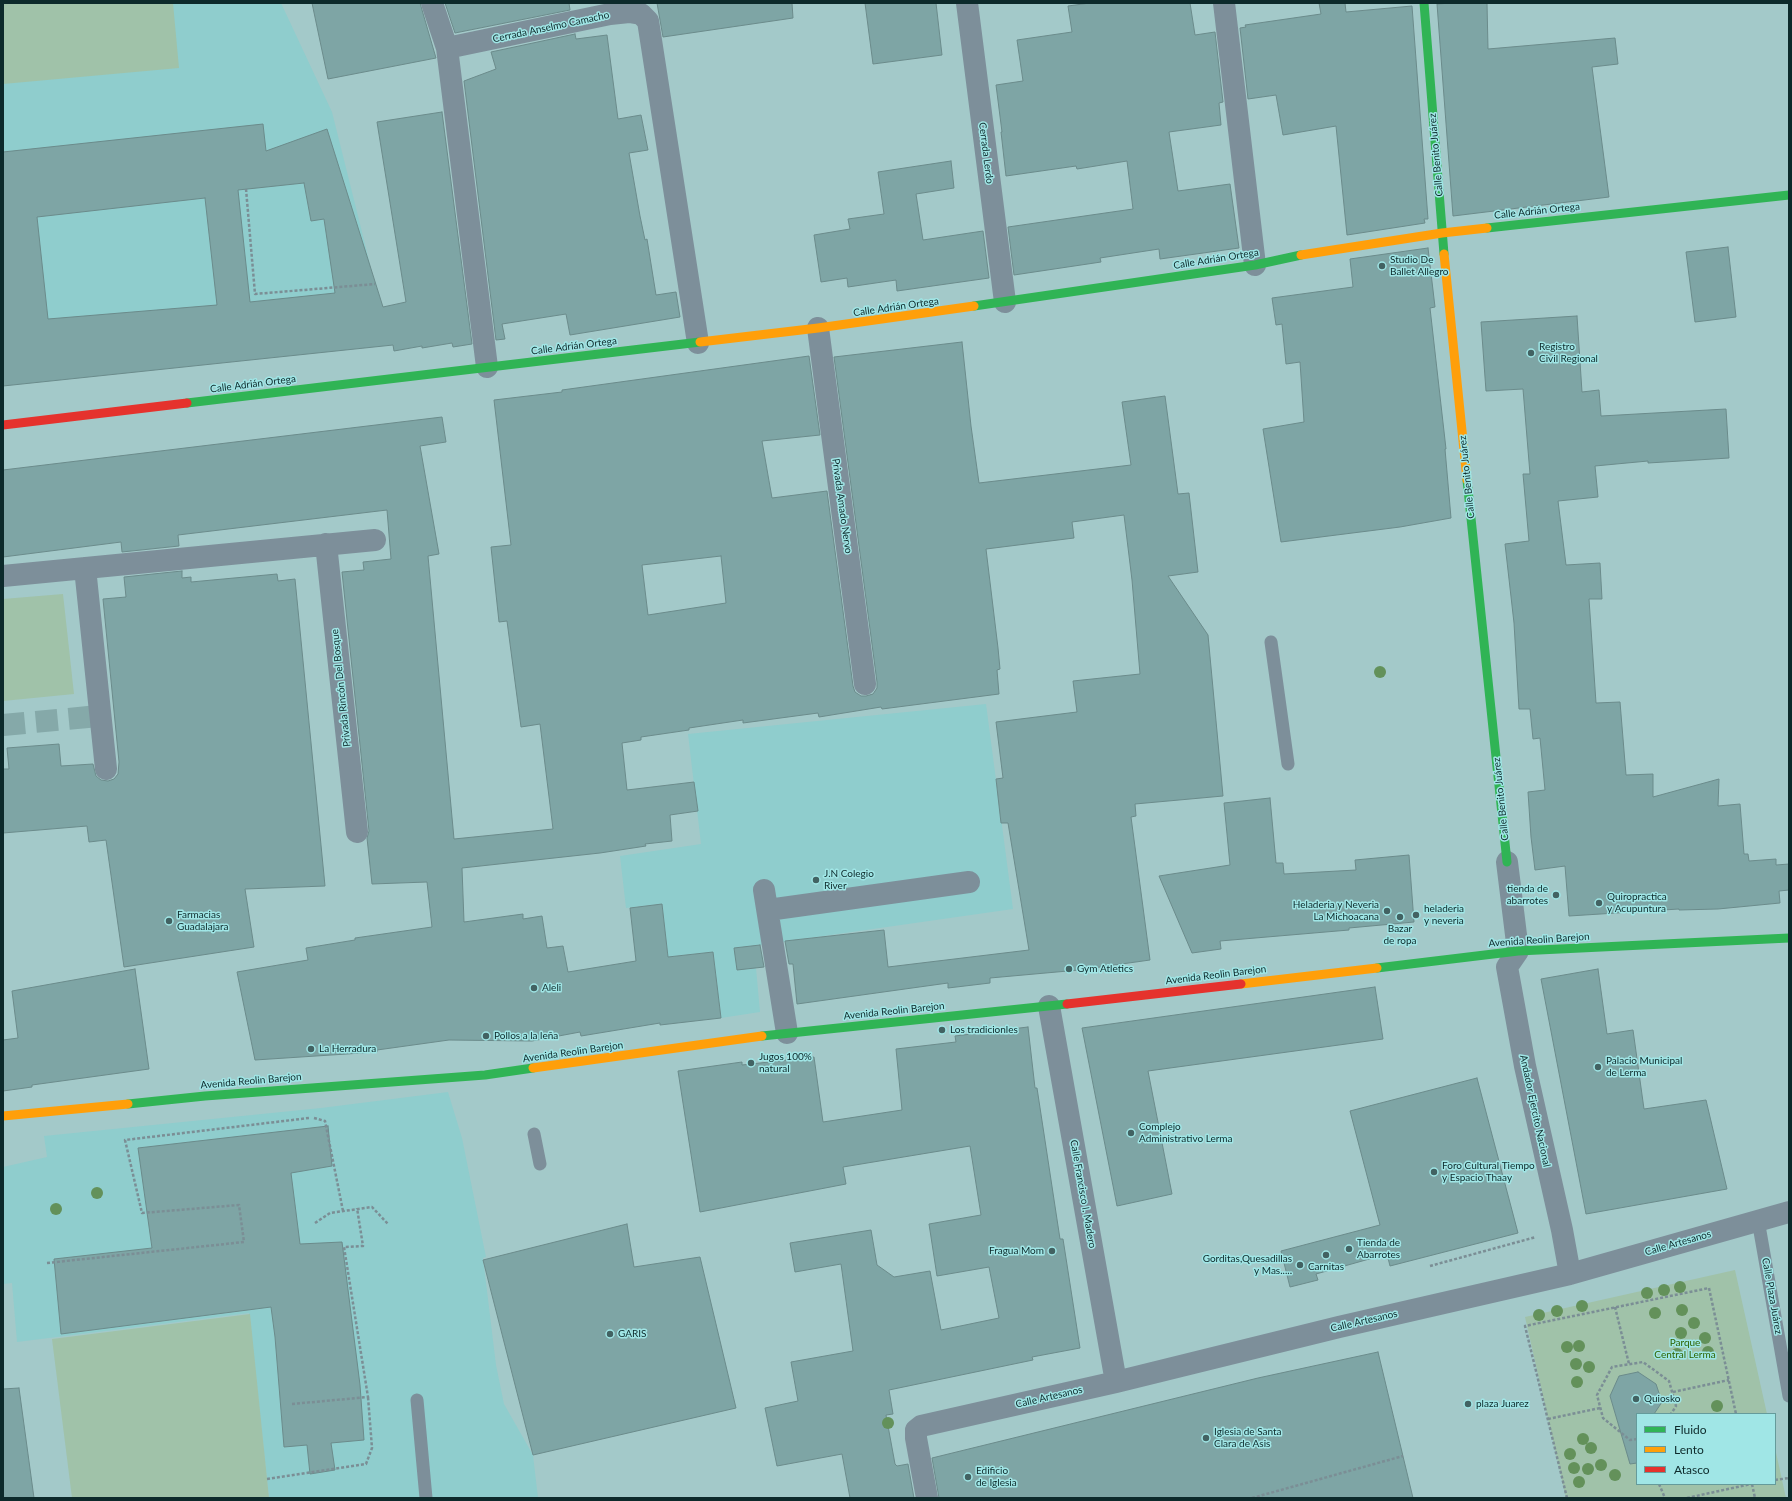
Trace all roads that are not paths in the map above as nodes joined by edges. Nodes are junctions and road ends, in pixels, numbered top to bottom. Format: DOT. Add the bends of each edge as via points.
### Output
graph roads {
  1 [pos="432,3"];
  2 [pos="967,3"];
  3 [pos="1224,3"];
  4 [pos="1424,3"];
  5 [pos="447,48"];
  6 [pos="1789,195"];
  7 [pos="1442,233"];
  8 [pos="1255,264"];
  9 [pos="1005,302"];
  10 [pos="818,328"];
  11 [pos="698,343"];
  12 [pos="487,367"];
  13 [pos="3,425"];
  14 [pos="375,540"];
  15 [pos="326,544"];
  16 [pos="85,568"];
  17 [pos="3,576"];
  18 [pos="1271,642"];
  19 [pos="865,684"];
  20 [pos="1288,764"];
  21 [pos="106,769"];
  22 [pos="357,832"];
  23 [pos="1508,862"];
  24 [pos="968,882"];
  25 [pos="1789,938"];
  26 [pos="1518,950"];
  27 [pos="1049,1006"];
  28 [pos="787,1033"];
  29 [pos="3,1116"];
  30 [pos="534,1134"];
  31 [pos="540,1164"];
  32 [pos="1789,1212"];
  33 [pos="1758,1220"];
  34 [pos="1570,1274"];
  35 [pos="1116,1382"];
  36 [pos="1789,1396"];
  37 [pos="417,1400"];
  38 [pos="426,1498"];
  39 [pos="927,1498"];
  1 -- 5 [label="street"];
  2 -- 9 [label="street, Cerrada Lerdo"];
  3 -- 8 [label="street"];
  4 -- 7 [label="main road, Calle Benito Juárez"];
  5 -- 11 [label="street, Cerrada Anselmo Camacho" via="610,14 641,14 648,21"];
  5 -- 12 [label="street"];
  6 -- 7 [label="main road, Calle Adrián Ortega"];
  7 -- 8 [label="main road, Calle Adrián Ortega" via="1309,253"];
  7 -- 23 [label="main road, Calle Benito Juárez"];
  8 -- 9 [label="main road, Calle Adrián Ortega"];
  9 -- 10 [label="main road, Calle Adrián Ortega"];
  10 -- 11 [label="main road, Calle Adrián Ortega"];
  10 -- 19 [label="street, Privada Amado Nervo"];
  11 -- 12 [label="main road, Calle Adrián Ortega"];
  12 -- 13 [label="main road, Calle Adrián Ortega"];
  14 -- 15 [label="street"];
  15 -- 16 [label="street"];
  15 -- 22 [label="street, Privada Rincón Del Bosque"];
  16 -- 17 [label="street"];
  16 -- 21 [label="street"];
  18 -- 20 [label="lane"];
  23 -- 26 [label="street, Calle Benito Juárez"];
  24 -- 28 [label="street" via="766,900"];
  25 -- 26 [label="main road, Avenida Reolin Barejon"];
  26 -- 27 [label="main road, Avenida Reolin Barejon"];
  26 -- 34 [label="street, Andador Ejercito Nacional" via="1507,967 1525,1066"];
  27 -- 28 [label="main road, Avenida Reolin Barejon"];
  27 -- 35 [label="street, Calle Francisco I. Madero"];
  28 -- 29 [label="main road, Avenida Reolin Barejon" via="485,1075 213,1095"];
  30 -- 31 [label="lane"];
  32 -- 33 [label="street, Calle Artesanos"];
  33 -- 34 [label="street, Calle Artesanos"];
  33 -- 36 [label="lane, Calle Plaza Juárez"];
  34 -- 35 [label="street, Calle Artesanos"];
  35 -- 39 [label="street, Calle Artesanos" via="921,1426 916,1430 916,1438"];
  37 -- 38 [label="lane"];
}
